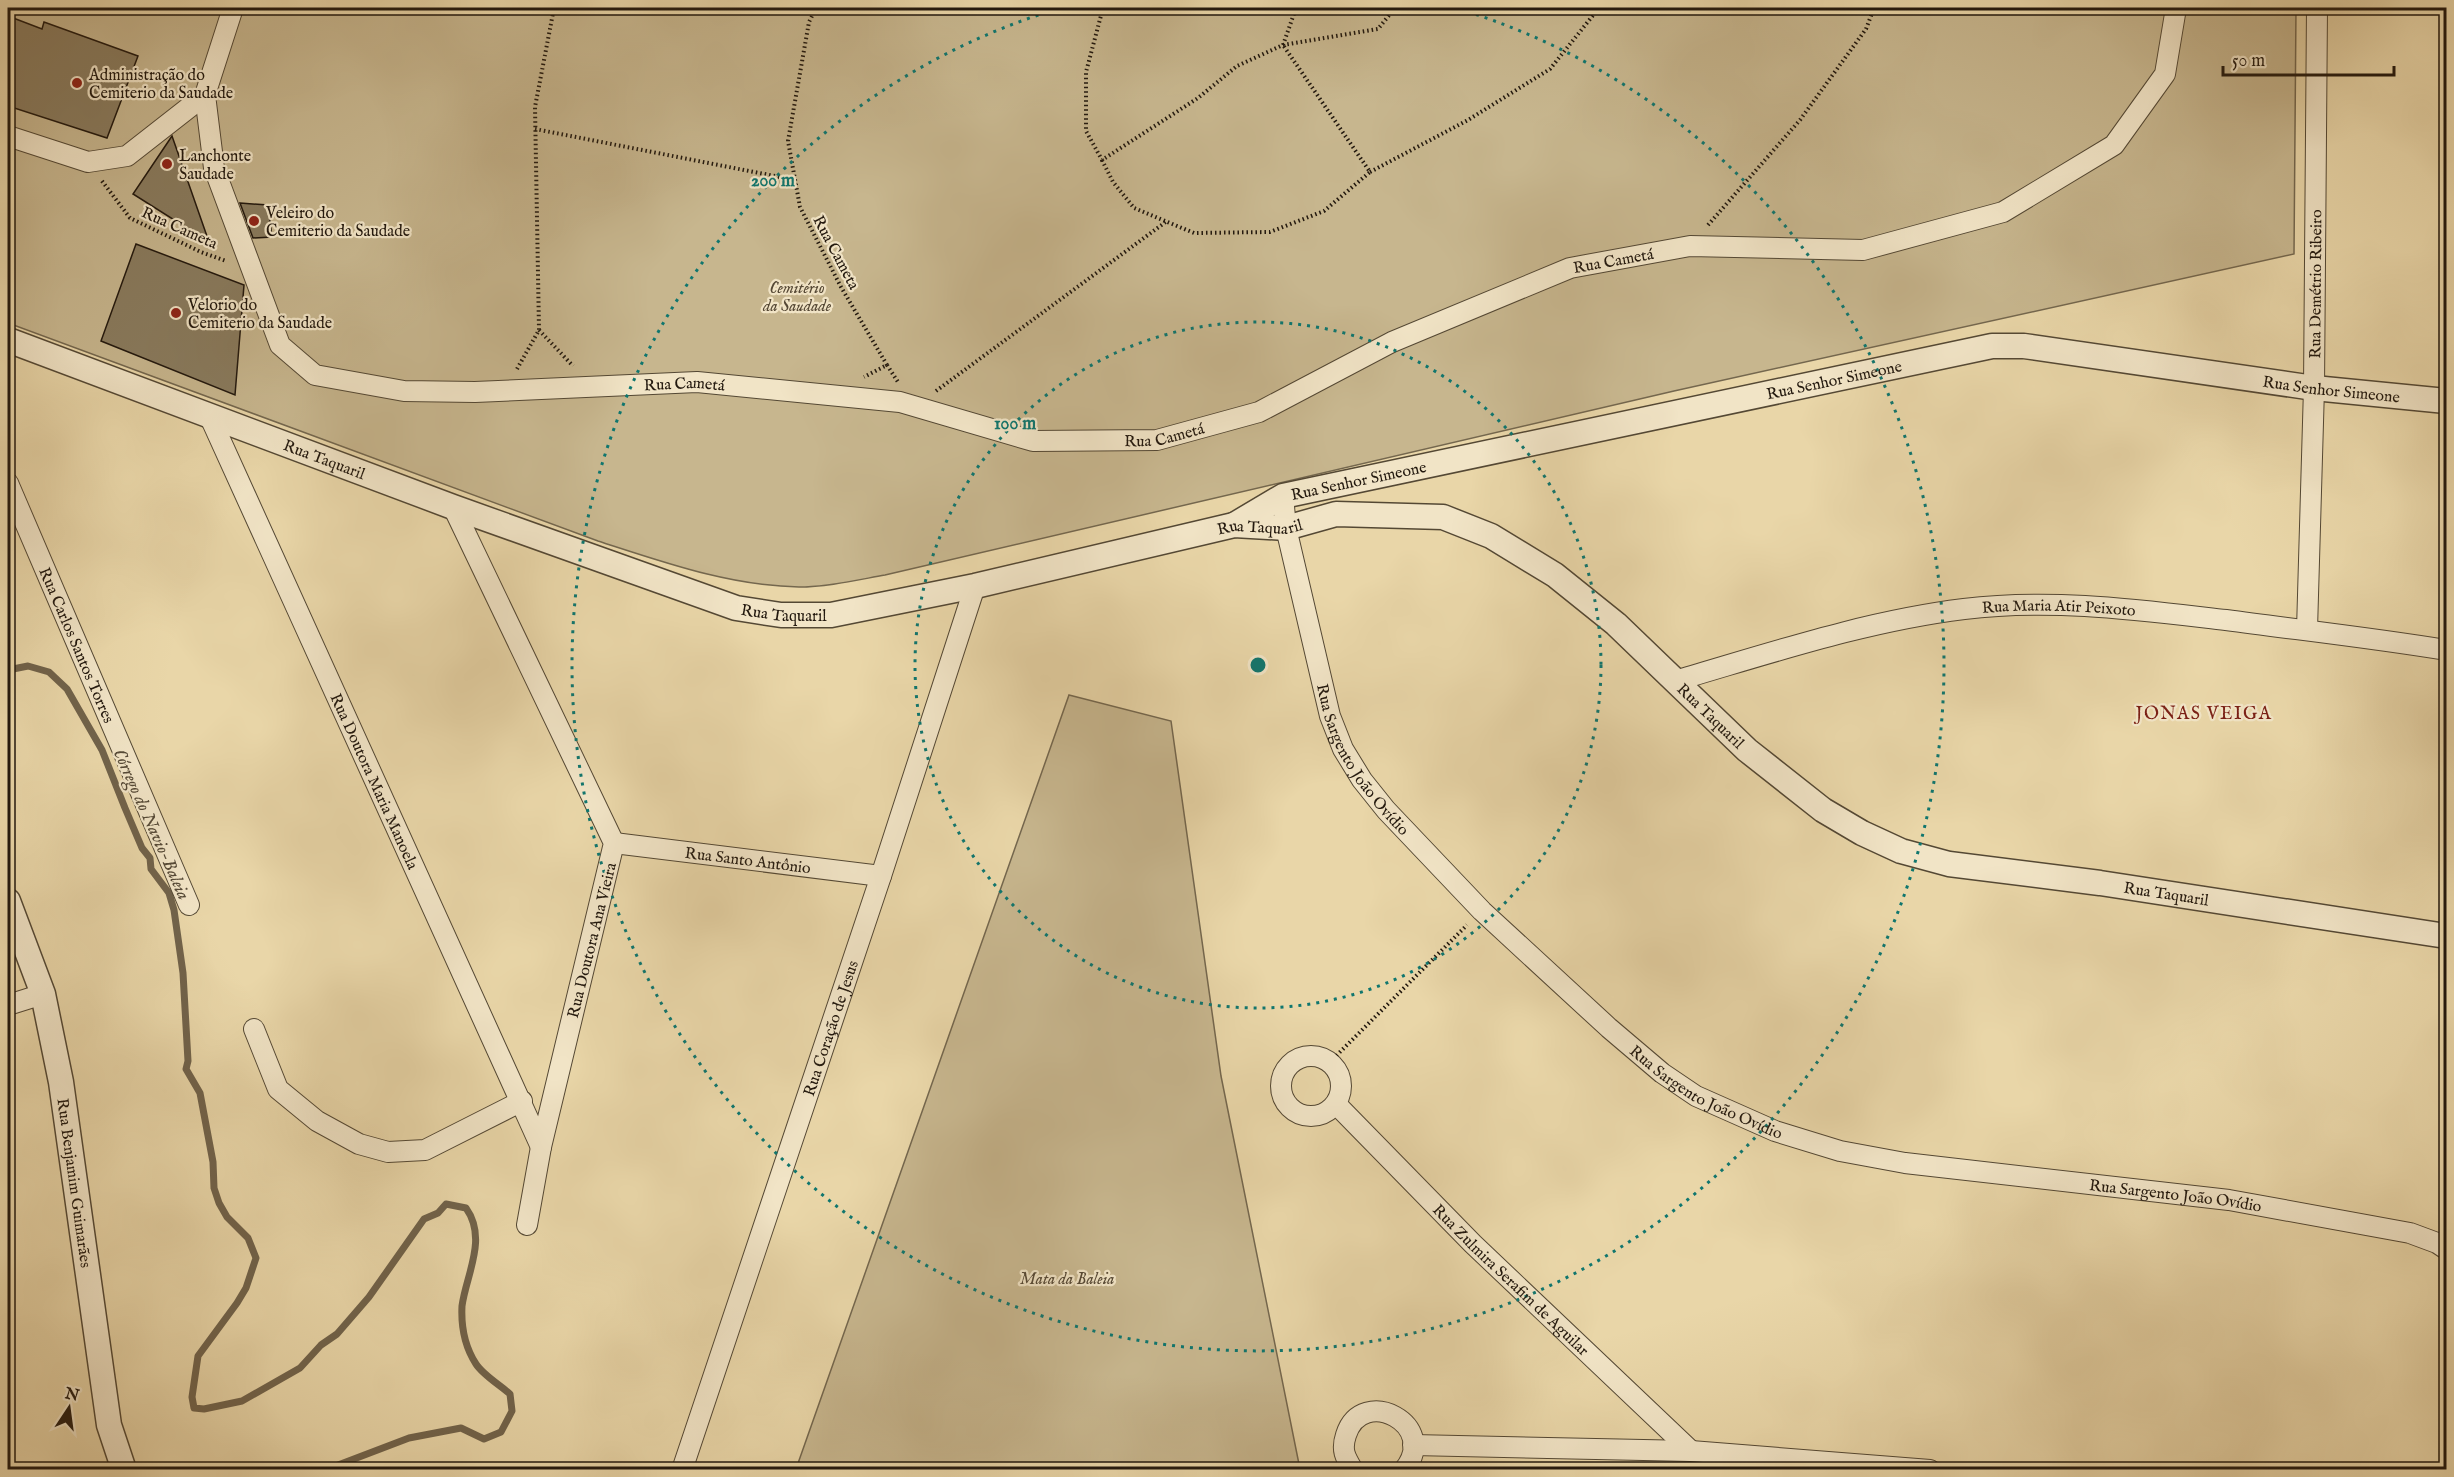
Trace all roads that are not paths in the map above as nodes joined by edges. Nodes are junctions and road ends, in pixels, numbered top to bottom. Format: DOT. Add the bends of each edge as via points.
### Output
graph roads {
  1 [pos="233,8"];
  2 [pos="2176,8"];
  3 [pos="2317,8"];
  4 [pos="205,95"];
  5 [pos="8,136"];
  6 [pos="8,339"];
  7 [pos="2314,388"];
  8 [pos="2446,401"];
  9 [pos="209,415"];
  10 [pos="8,483"];
  11 [pos="1283,496"];
  12 [pos="453,507"];
  13 [pos="1234,525"];
  14 [pos="1286,528"];
  15 [pos="975,586"];
  16 [pos="2307,630"];
  17 [pos="2446,650"];
  18 [pos="1678,680"];
  19 [pos="614,843"];
  20 [pos="881,876"];
  21 [pos="8,901"];
  22 [pos="189,905"];
  23 [pos="2446,936"];
  24 [pos="43,994"];
  25 [pos="8,1005"];
  26 [pos="254,1029"];
  27 [pos="522,1101"];
  28 [pos="1336,1104"];
  29 [pos="541,1148"];
  30 [pos="527,1225"];
  31 [pos="2446,1249"];
  32 [pos="1413,1445"];
  33 [pos="1691,1451"];
  34 [pos="124,1470"];
  35 [pos="682,1470"];
  36 [pos="1353,1470"];
  37 [pos="1404,1470"];
  38 [pos="1930,1470"];
  1 -- 4 [label="street, Rua Cametá"];
  2 -- 4 [label="street, Rua Cametá" via="2164,74 2114,145 2003,213 1863,250 1690,246 1570,268 1392,342 1259,412 1157,440 1033,441 900,402 697,382 404,391 315,375 280,345 214,168"];
  3 -- 7 [label="street, Rua Demétrio Ribeiro"];
  4 -- 5 [label="street" via="127,156 88,162"];
  6 -- 9 [label="street, Rua Taquaril"];
  7 -- 8 [label="street, Rua Senhor Simeone"];
  7 -- 11 [label="street, Rua Senhor Simeone" via="2024,346 1992,346"];
  7 -- 16 [label="street, Rua Demétrio Ribeiro"];
  9 -- 12 [label="street, Rua Taquaril"];
  9 -- 27 [label="street, Rua Doutora Maria Manoela"];
  10 -- 22 [label="street, Rua Carlos Santos Torres"];
  11 -- 13 [label="street, Rua Senhor Simeone"];
  11 -- 14 [label="street, Rua Sargento João Ovídio"];
  12 -- 15 [label="street, Rua Taquaril" via="736,608 781,615 831,615"];
  12 -- 19 [label="street, Rua Doutora Ana Vieira"];
  13 -- 14 [label="street, Rua Taquaril"];
  13 -- 15 [label="street, Rua Taquaril"];
  14 -- 18 [label="street, Rua Taquaril" via="1336,514 1443,517 1491,536 1555,575"];
  14 -- 31 [label="street, Rua Sargento João Ovídio" via="1330,716 1343,749 1386,810 1482,911 1662,1073 1706,1101 1775,1131 1840,1151 1905,1163 2229,1200 2410,1233"];
  15 -- 20 [label="street, Rua Coração de Jesus"];
  16 -- 17 [label="street, Rua Maria Atir Peixoto"];
  16 -- 18 [label="street, Rua Maria Atir Peixoto" via="2073,604 1963,609 1889,622"];
  18 -- 23 [label="street, Rua Taquaril" via="1748,750 1823,810 1901,851 1949,864"];
  19 -- 20 [label="street, Rua Santo Antônio"];
  19 -- 29 [label="street, Rua Doutora Ana Vieira"];
  20 -- 35 [label="street, Rua Coração de Jesus"];
  21 -- 24 [label="street, Rua Benjamim Guimarães"];
  24 -- 25 [label="street"];
  24 -- 34 [label="street, Rua Benjamim Guimarães" via="61,1082 109,1425"];
  26 -- 27 [label="street" via="278,1089 317,1121 359,1144 388,1152 425,1150"];
  27 -- 29 [label="street, Rua Doutora Maria Manoela"];
  28 -- 28 [label="street" via="1318,1115 1294,1111 1280,1087 1287,1067 1310,1056 1330,1062 1341,1082"];
  28 -- 33 [label="street, Rua Zulmira Serafim de Aguilar" via="1473,1244"];
  29 -- 30 [label="street, Rua Doutora Ana Vieira"];
  32 -- 33 [label="street"];
  32 -- 36 [label="street" via="1408,1427 1400,1418 1389,1412 1369,1412 1349,1426 1343,1445"];
  32 -- 37 [label="street"];
  33 -- 38 [label="street"];
}
